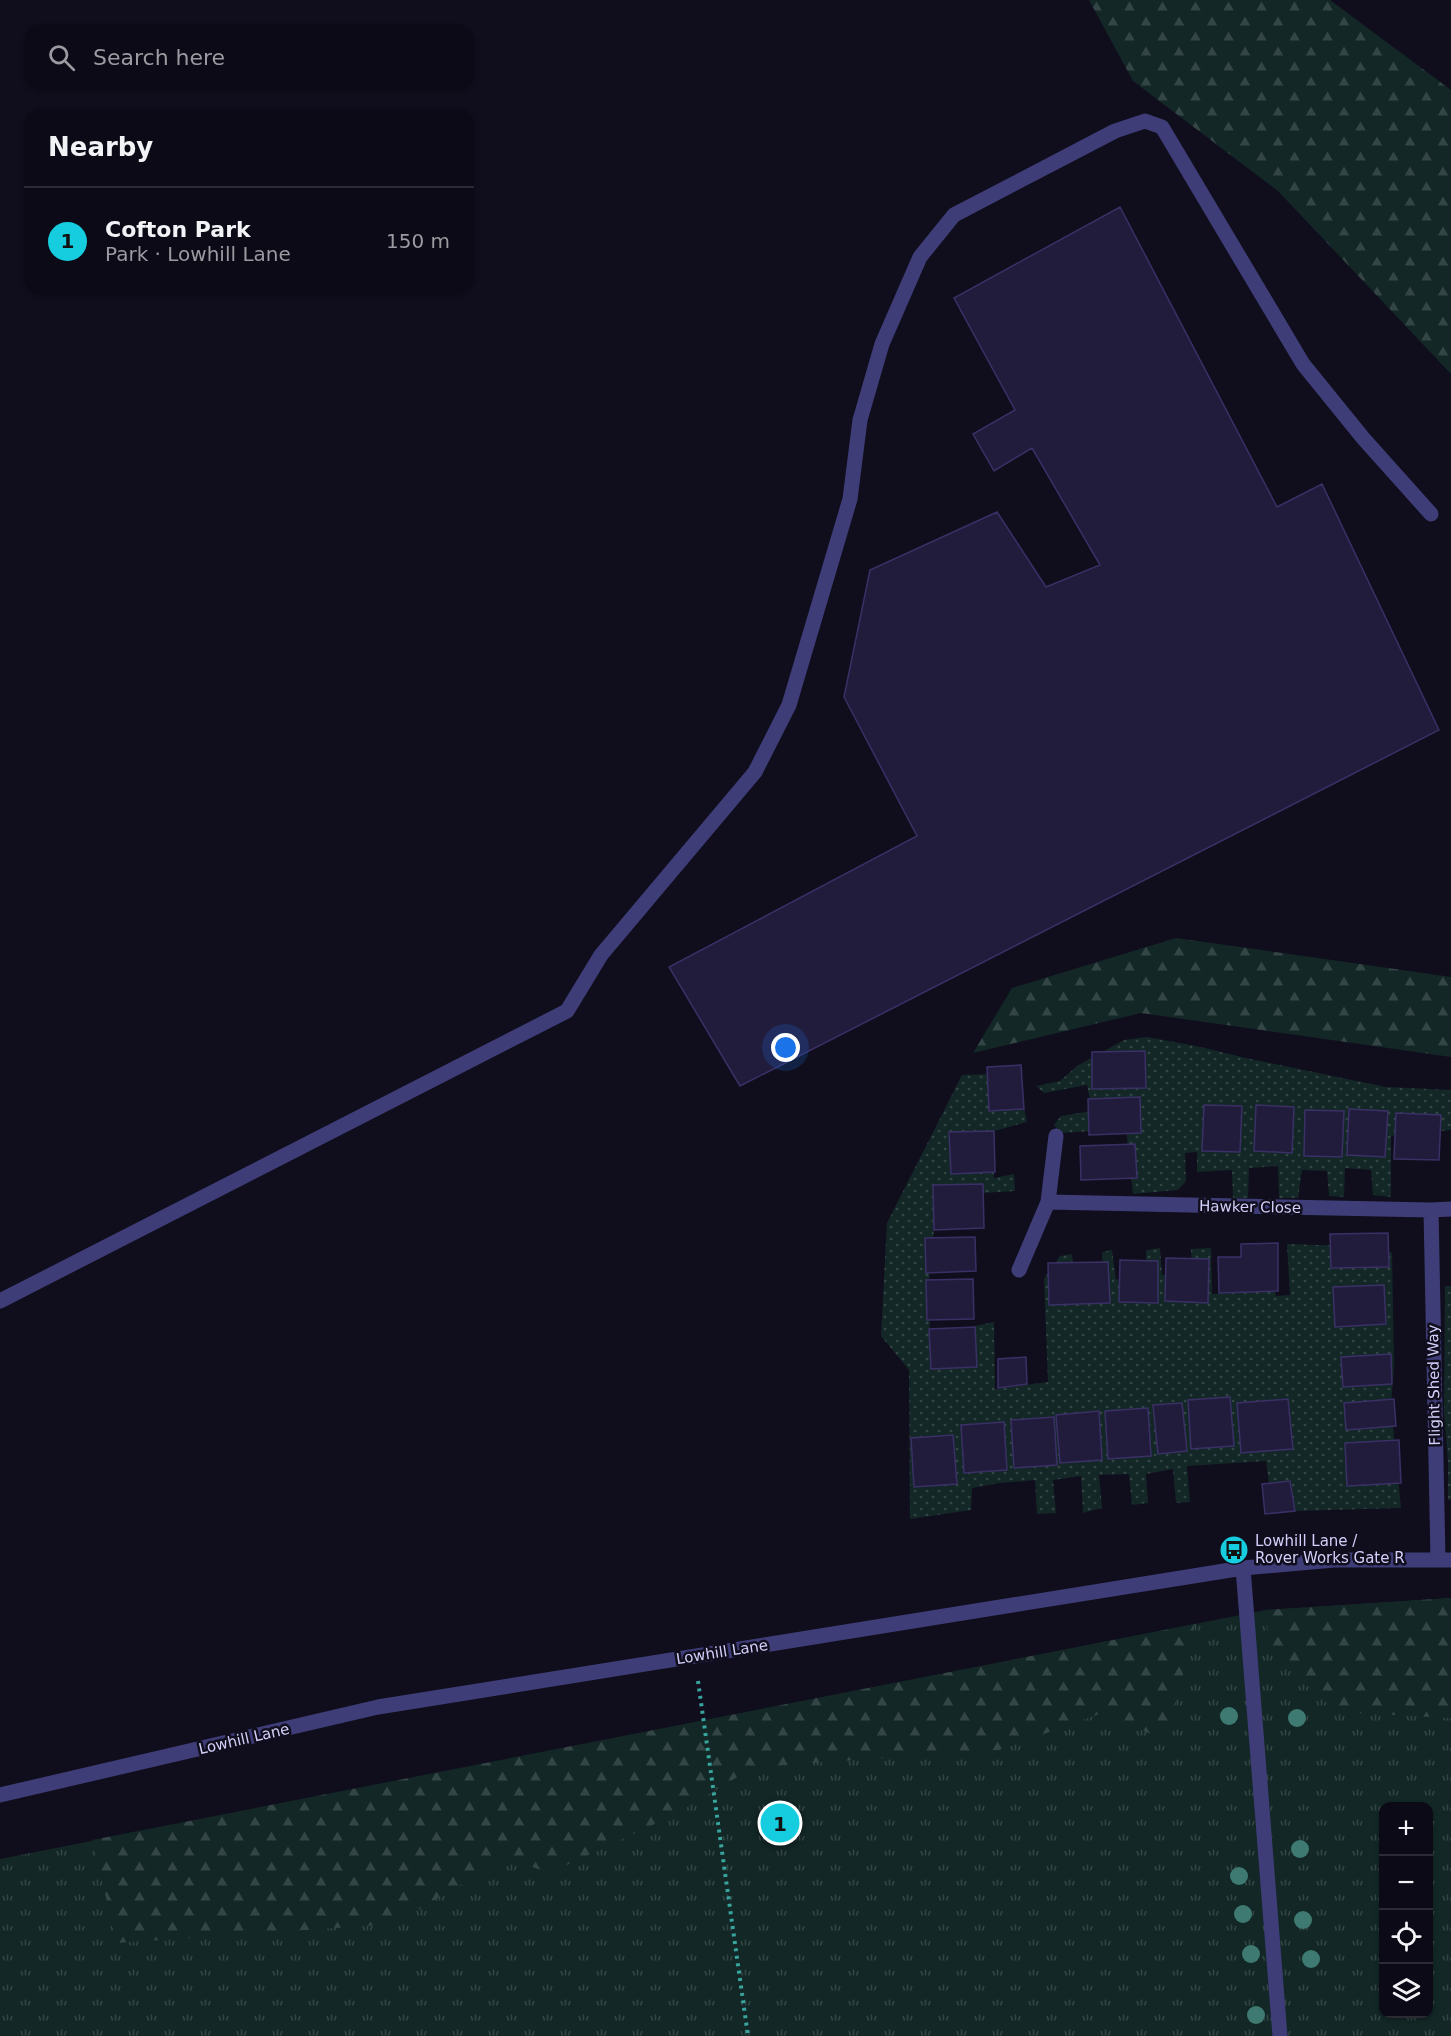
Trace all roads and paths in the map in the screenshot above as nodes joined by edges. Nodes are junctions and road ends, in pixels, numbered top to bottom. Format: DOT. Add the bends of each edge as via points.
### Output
graph roads {
  1 [pos="1431,514"];
  2 [pos="1056,1136"];
  3 [pos="1048,1202"];
  4 [pos="1451,1209"];
  5 [pos="1431,1210"];
  6 [pos="1019,1270"];
  7 [pos="0,1301"];
  8 [pos="1444,1560"];
  9 [pos="1243,1568"];
  10 [pos="694,1657"];
  11 [pos="0,1795"];
  12 [pos="748,2036"];
  13 [pos="1280,2036"];
  1 -- 7 [label="street" via="1302,364 1162,127 1145,122 1115,131 954,215 920,257 882,344 860,420 850,499 789,705 755,772 601,955 567,1011"];
  2 -- 3 [label="street"];
  3 -- 5 [label="street, Hawker Close"];
  3 -- 6 [label="street"];
  4 -- 5 [label="street, Hawker Close"];
  5 -- 8 [label="street, Flight Shed Way"];
  8 -- 9 [label="street, Lowhill Lane" via="1334,1560"];
  9 -- 10 [label="street, Lowhill Lane"];
  9 -- 13 [label="street"];
  10 -- 11 [label="street, Lowhill Lane" via="378,1707"];
  10 -- 12 [label="path"];
}
